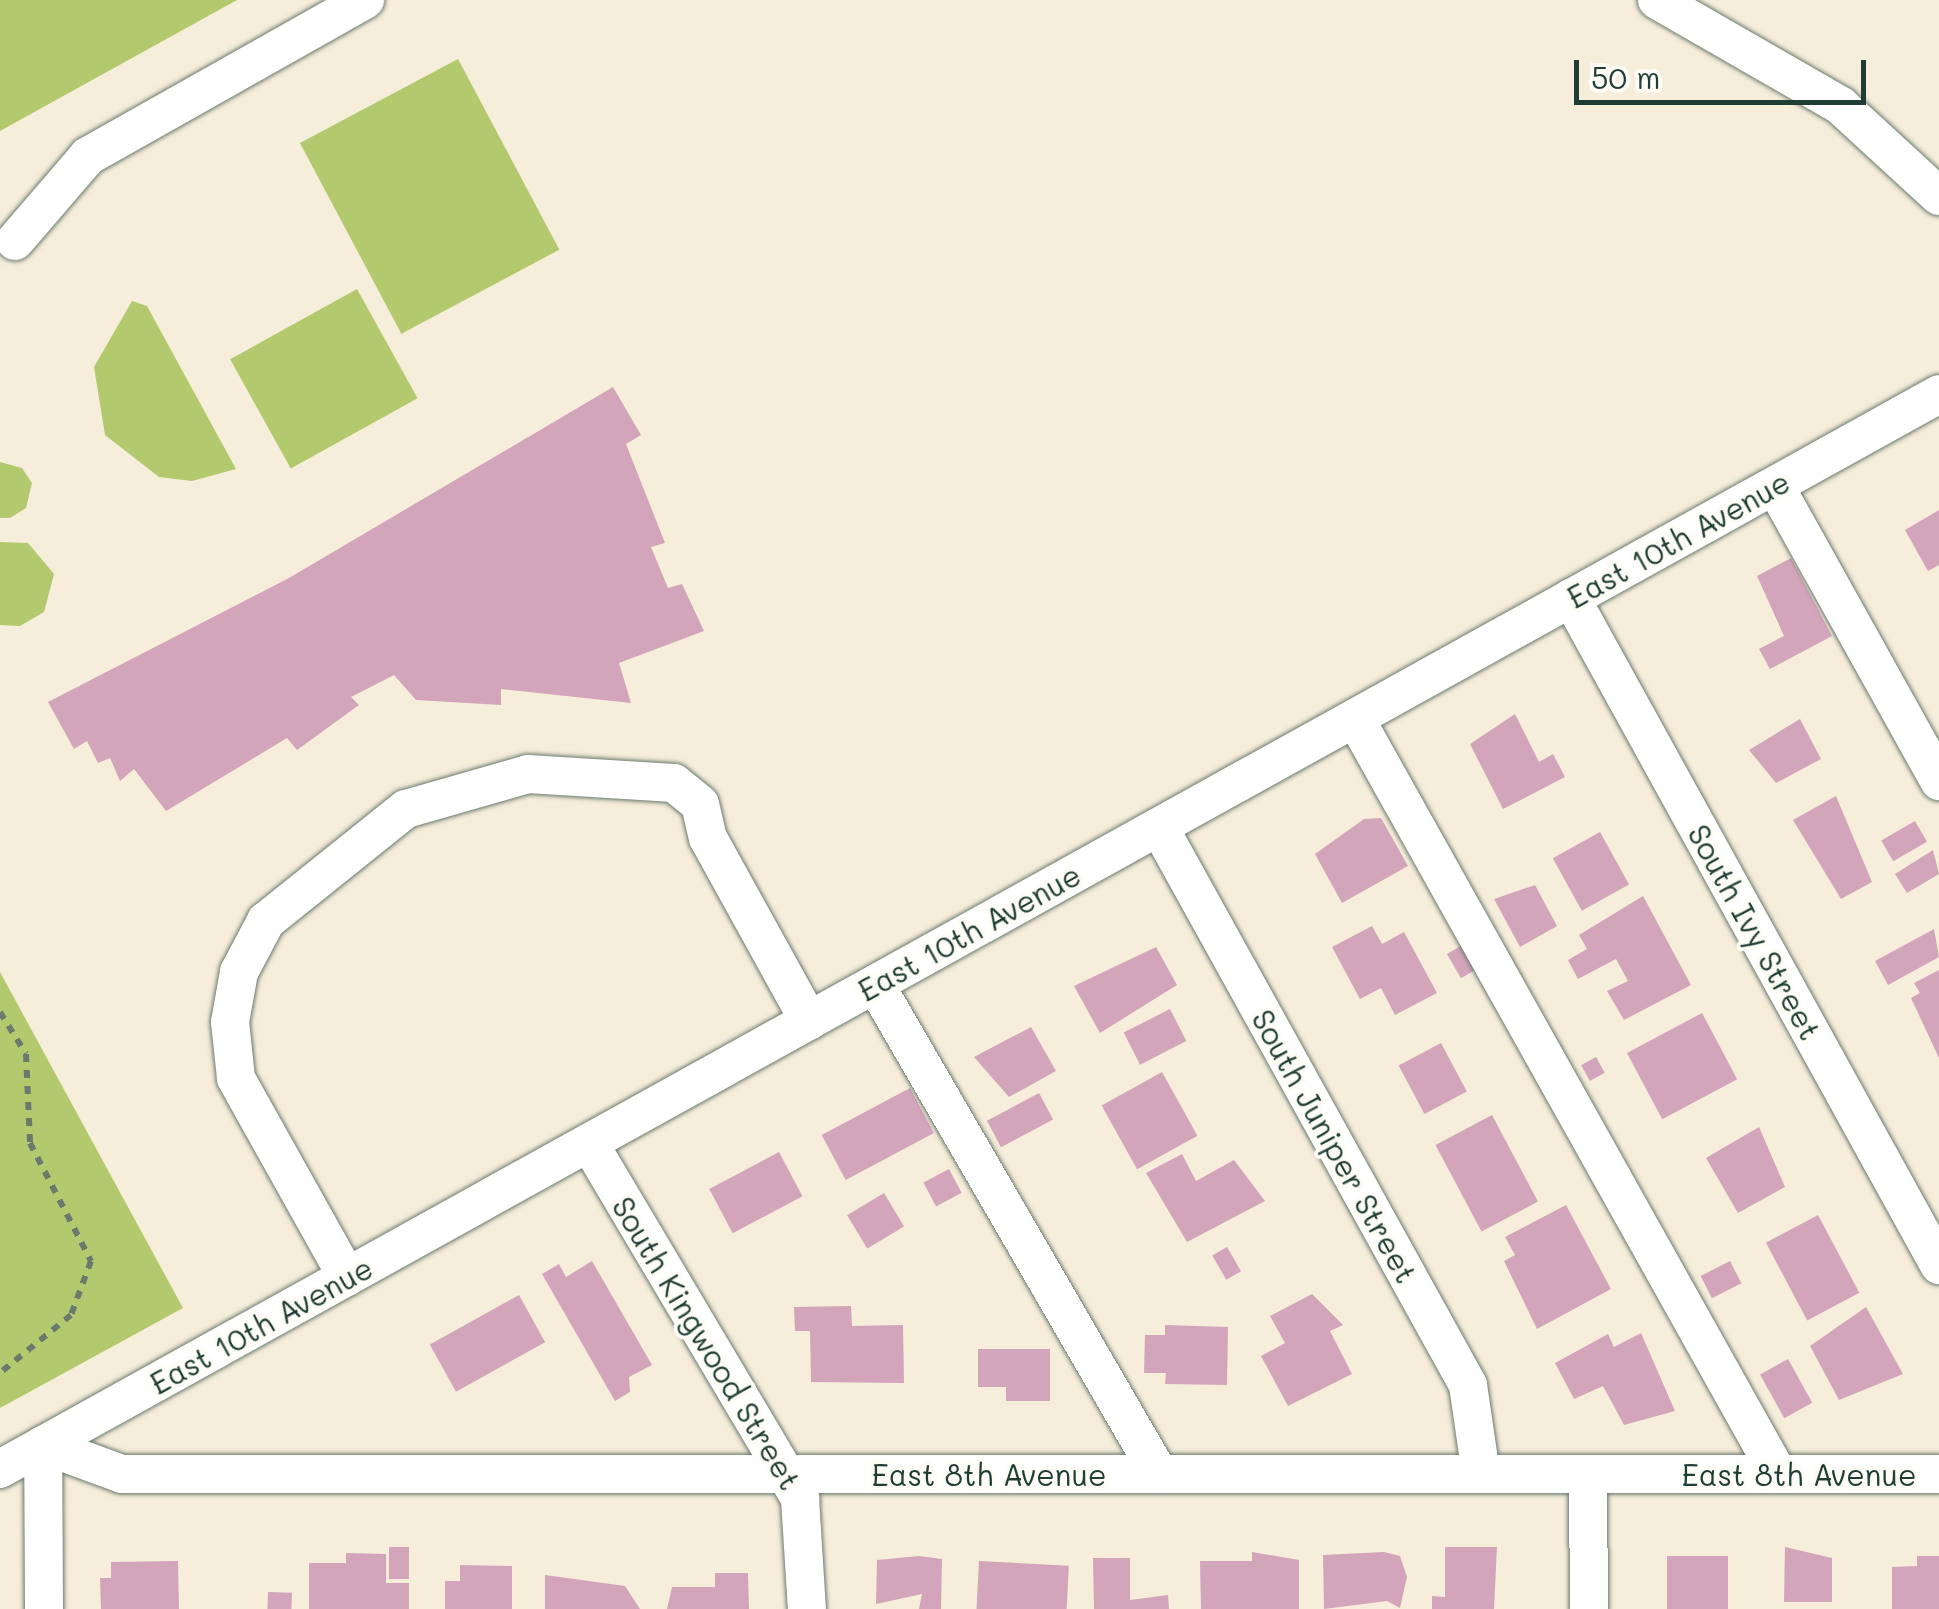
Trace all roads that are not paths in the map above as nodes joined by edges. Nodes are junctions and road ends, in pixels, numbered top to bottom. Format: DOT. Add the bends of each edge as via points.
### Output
graph roads {
  1 [pos="365,0"];
  2 [pos="1658,0"];
  3 [pos="1939,196"];
  4 [pos="15,241"];
  5 [pos="1939,394"];
  6 [pos="1774,486"];
  7 [pos="1571,598"];
  8 [pos="1355,718"];
  9 [pos="1939,781"];
  10 [pos="1159,827"];
  11 [pos="875,984"];
  12 [pos="809,1021"];
  13 [pos="588,1143"];
  14 [pos="1939,1265"];
  15 [pos="347,1277"];
  16 [pos="44,1445"];
  17 [pos="0,1469"];
  18 [pos="788,1473"];
  19 [pos="1159,1474"];
  20 [pos="1481,1474"];
  21 [pos="1778,1474"];
  22 [pos="1939,1474"];
  23 [pos="1588,1476"];
  24 [pos="44,1609"];
  25 [pos="807,1609"];
  26 [pos="1588,1609"];
  1 -- 4 [label="street" via="88,156"];
  2 -- 3 [label="street" via="1840,106"];
  5 -- 6 [label="street, East 10th Avenue"];
  6 -- 7 [label="street, East 10th Avenue"];
  6 -- 9 [label="street"];
  7 -- 8 [label="street, East 10th Avenue"];
  7 -- 14 [label="street, South Ivy Street"];
  8 -- 10 [label="street, East 10th Avenue"];
  8 -- 21 [label="street"];
  10 -- 11 [label="street, East 10th Avenue"];
  10 -- 20 [label="street, South Juniper Street" via="1468,1385"];
  11 -- 12 [label="street, East 10th Avenue"];
  11 -- 19 [label="street"];
  12 -- 13 [label="street, East 10th Avenue"];
  12 -- 15 [label="street" via="708,838 700,804 658,778 528,774 406,809 318,872 258,933 233,998 236,1078"];
  13 -- 15 [label="street, East 10th Avenue"];
  13 -- 18 [label="street, South Kingwood Street"];
  15 -- 16 [label="street, East 10th Avenue"];
  16 -- 17 [label="street, East 10th Avenue"];
  16 -- 18 [label="street, East 8th Avenue" via="122,1474"];
  16 -- 24 [label="street"];
  18 -- 19 [label="street, East 8th Avenue"];
  18 -- 25 [label="street, South Kingwood Street" via="806,1523"];
  19 -- 20 [label="street, East 8th Avenue"];
  20 -- 23 [label="street, East 8th Avenue"];
  21 -- 22 [label="street, East 8th Avenue"];
  21 -- 23 [label="street, East 8th Avenue"];
  23 -- 26 [label="street"];
}
